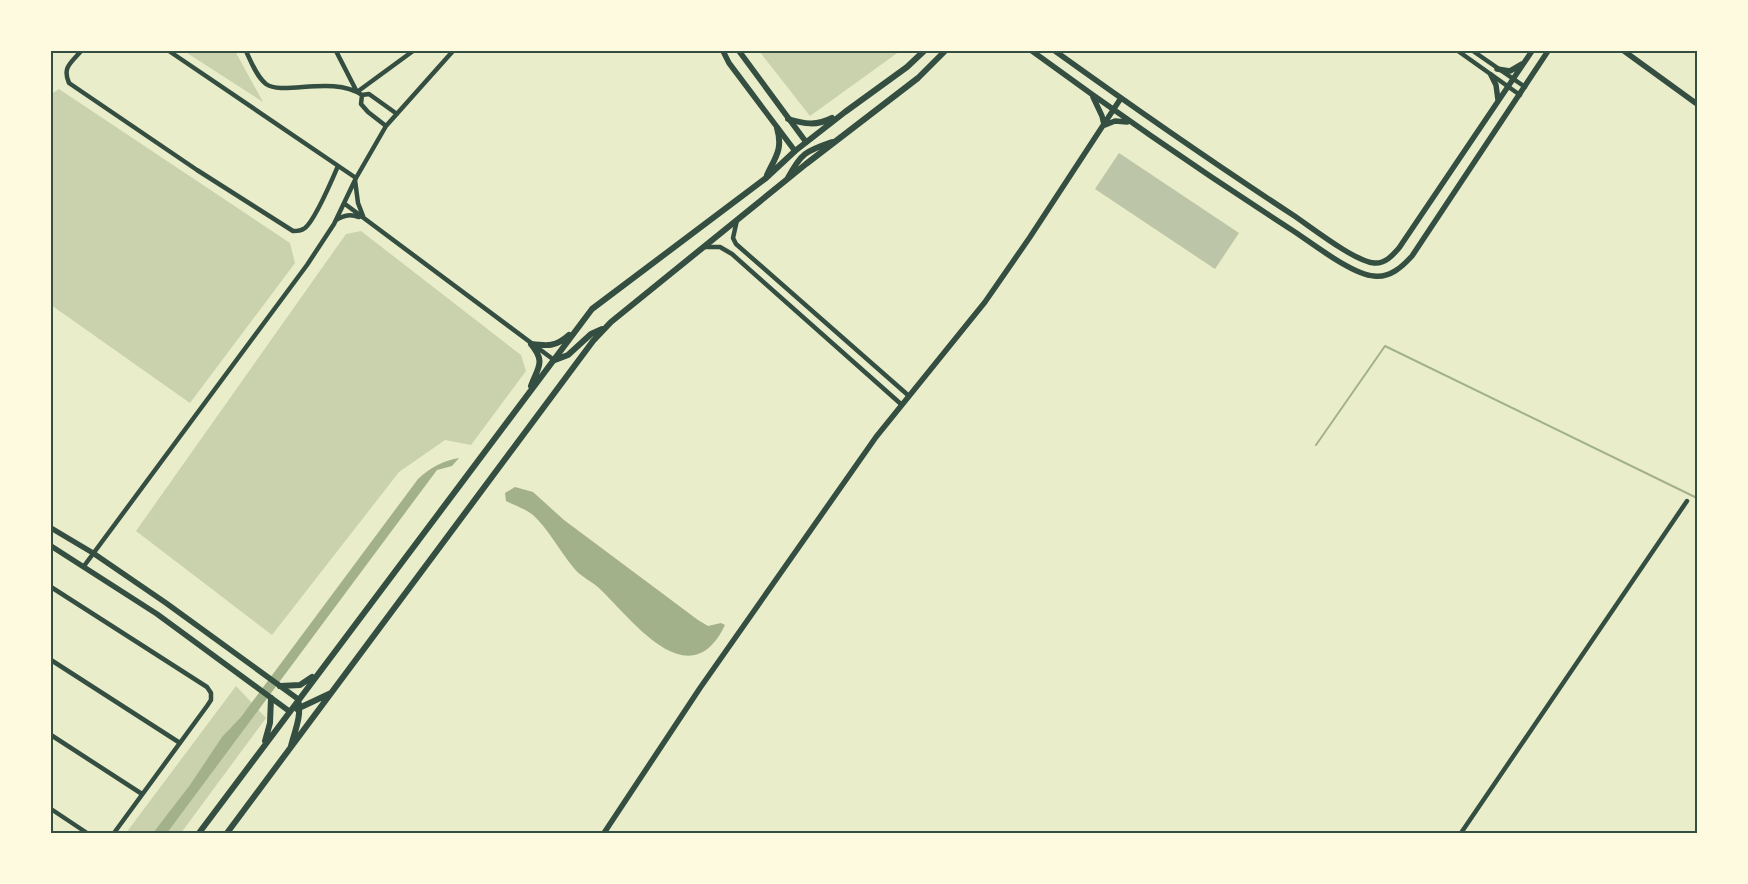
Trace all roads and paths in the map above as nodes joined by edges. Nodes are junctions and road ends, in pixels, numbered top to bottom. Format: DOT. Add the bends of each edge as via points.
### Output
graph roads {
  1 [pos="81,51"];
  2 [pos="169,51"];
  3 [pos="246,51"];
  4 [pos="336,51"];
  5 [pos="413,51"];
  6 [pos="453,51"];
  7 [pos="723,51"];
  8 [pos="739,51"];
  9 [pos="924,51"];
  10 [pos="945,51"];
  11 [pos="1032,51"];
  12 [pos="1055,51"];
  13 [pos="1458,51"];
  14 [pos="1474,51"];
  15 [pos="1532,51"];
  16 [pos="1548,51"];
  17 [pos="1624,51"];
  18 [pos="1526,61"];
  19 [pos="1497,69"];
  20 [pos="1491,75"];
  21 [pos="1513,80"];
  22 [pos="1525,87"];
  23 [pos="1508,88"];
  24 [pos="359,94"];
  25 [pos="1092,95"];
  26 [pos="1520,95"];
  27 [pos="1121,98"];
  28 [pos="1498,102"];
  29 [pos="1697,104"];
  30 [pos="1113,110"];
  31 [pos="845,112"];
  32 [pos="397,114"];
  33 [pos="788,119"];
  34 [pos="1132,123"];
  35 [pos="1104,125"];
  36 [pos="386,126"];
  37 [pos="777,128"];
  38 [pos="838,140"];
  39 [pos="806,142"];
  40 [pos="795,151"];
  41 [pos="805,153"];
  42 [pos="338,166"];
  43 [pos="766,178"];
  44 [pos="356,179"];
  45 [pos="786,180"];
  46 [pos="345,204"];
  47 [pos="363,218"];
  48 [pos="336,220"];
  49 [pos="737,220"];
  50 [pos="703,248"];
  51 [pos="579,326"];
  52 [pos="608,326"];
  53 [pos="531,344"];
  54 [pos="554,360"];
  55 [pos="528,394"];
  56 [pos="909,396"];
  57 [pos="902,405"];
  58 [pos="1687,501"];
  59 [pos="51,528"];
  60 [pos="51,546"];
  61 [pos="93,554"];
  62 [pos="84,566"];
  63 [pos="51,587"];
  64 [pos="51,660"];
  65 [pos="319,672"];
  66 [pos="280,685"];
  67 [pos="334,691"];
  68 [pos="270,697"];
  69 [pos="298,699"];
  70 [pos="300,708"];
  71 [pos="289,711"];
  72 [pos="51,735"];
  73 [pos="180,743"];
  74 [pos="264,745"];
  75 [pos="291,748"];
  76 [pos="142,794"];
  77 [pos="51,809"];
  78 [pos="87,833"];
  79 [pos="114,833"];
  80 [pos="199,833"];
  81 [pos="227,833"];
  82 [pos="604,833"];
  83 [pos="1461,833"];
  1 -- 42 [label="street" via="67,68 66,76 70,83 293,231 306,227"];
  2 -- 42 [label="street"];
  3 -- 24 [label="street" via="267,85 278,88 331,85"];
  4 -- 24 [label="street"];
  5 -- 24 [label="street"];
  6 -- 32 [label="street"];
  7 -- 37 [label="street"];
  8 -- 33 [label="street"];
  9 -- 31 [label="main road"];
  10 -- 38 [label="main road" via="918,78"];
  11 -- 25 [label="street"];
  12 -- 27 [label="street"];
  13 -- 20 [label="street"];
  14 -- 19 [label="street"];
  15 -- 18 [label="street"];
  16 -- 22 [label="street"];
  17 -- 29 [label="street"];
  18 -- 19 [label="street" via="1510,71"];
  18 -- 21 [label="street"];
  19 -- 21 [label="street"];
  20 -- 23 [label="street"];
  20 -- 28 [label="street"];
  21 -- 22 [label="street"];
  21 -- 23 [label="street"];
  22 -- 26 [label="street"];
  23 -- 26 [label="street"];
  23 -- 28 [label="street"];
  24 -- 32 [label="street" via="370,94"];
  24 -- 36 [label="street" via="361,104"];
  25 -- 30 [label="street"];
  25 -- 35 [label="street"];
  26 -- 34 [label="street" via="1412,256 1387,275 1373,276 1335,258"];
  27 -- 28 [label="street" via="1342,248 1375,263 1390,258 1399,248"];
  27 -- 30 [label="street"];
  30 -- 34 [label="street"];
  30 -- 35 [label="street"];
  31 -- 33 [label="main road" via="814,124"];
  31 -- 39 [label="main road"];
  32 -- 36 [label="street"];
  33 -- 39 [label="street"];
  34 -- 35 [label="street" via="1115,121"];
  35 -- 56 [label="street" via="985,302"];
  36 -- 44 [label="street"];
  37 -- 40 [label="street"];
  37 -- 43 [label="main road" via="780,148"];
  38 -- 41 [label="main road"];
  38 -- 45 [label="main road"];
  39 -- 40 [label="main road"];
  39 -- 41 [label="main road"];
  40 -- 41 [label="main road"];
  40 -- 43 [label="main road"];
  41 -- 45 [label="main road" via="796,161"];
  42 -- 44 [label="street"];
  43 -- 51 [label="main road" via="592,309"];
  44 -- 46 [label="street"];
  44 -- 47 [label="street"];
  45 -- 49 [label="main road"];
  46 -- 47 [label="street"];
  46 -- 48 [label="street"];
  47 -- 48 [label="street" via="352,214"];
  47 -- 53 [label="street"];
  48 -- 61 [label="street" via="307,265"];
  49 -- 50 [label="main road"];
  49 -- 56 [label="street" via="733,238 736,244"];
  50 -- 52 [label="main road"];
  50 -- 57 [label="street" via="720,247 732,254"];
  51 -- 53 [label="main road" via="559,344"];
  51 -- 54 [label="main road"];
  52 -- 54 [label="main road" via="591,334 568,355"];
  52 -- 67 [label="main road" via="591,343"];
  53 -- 54 [label="street"];
  53 -- 55 [label="main road" via="538,352 540,363"];
  54 -- 55 [label="main road"];
  55 -- 65 [label="main road"];
  56 -- 57 [label="street"];
  57 -- 82 [label="street" via="876,437 700,688"];
  58 -- 83 [label="street"];
  59 -- 61 [label="street"];
  60 -- 62 [label="street"];
  61 -- 62 [label="street"];
  61 -- 66 [label="street"];
  62 -- 68 [label="street" via="157,614"];
  63 -- 73 [label="street" via="207,687 211,700"];
  64 -- 73 [label="street"];
  65 -- 66 [label="main road" via="300,685"];
  65 -- 69 [label="main road"];
  66 -- 69 [label="street"];
  67 -- 70 [label="main road"];
  67 -- 75 [label="main road"];
  68 -- 71 [label="street"];
  68 -- 74 [label="main road" via="270,723"];
  69 -- 70 [label="main road"];
  69 -- 71 [label="main road"];
  70 -- 71 [label="main road"];
  70 -- 75 [label="main road"];
  71 -- 74 [label="main road"];
  72 -- 76 [label="street"];
  73 -- 76 [label="street"];
  74 -- 80 [label="main road"];
  75 -- 81 [label="main road"];
  76 -- 79 [label="street"];
  77 -- 78 [label="street"];
}
